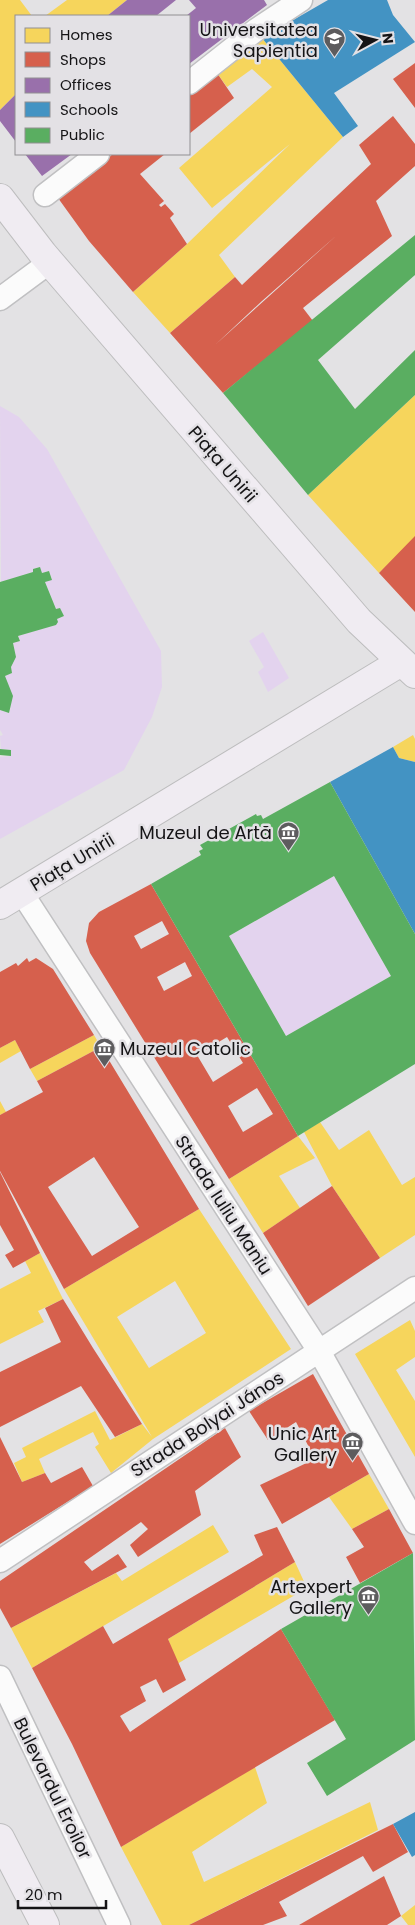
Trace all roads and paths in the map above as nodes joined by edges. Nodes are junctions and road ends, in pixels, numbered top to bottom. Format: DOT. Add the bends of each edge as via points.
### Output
graph roads {
  1 [pos="300,0"];
  2 [pos="190,82"];
  3 [pos="97,155"];
  4 [pos="45,195"];
  5 [pos="0,198"];
  6 [pos="46,258"];
  7 [pos="0,299"];
  8 [pos="408,668"];
  9 [pos="11,899"];
  10 [pos="415,1288"];
  11 [pos="318,1351"];
  12 [pos="415,1523"];
  13 [pos="0,1561"];
  14 [pos="0,1677"];
  15 [pos="0,1838"];
  16 [pos="45,1925"];
  17 [pos="119,1925"];
  1 -- 2 [label="street"];
  3 -- 4 [label="street"];
  5 -- 6 [label="main road, Piața Unirii"];
  6 -- 7 [label="street"];
  6 -- 8 [label="main road, Piața Unirii" via="359,621"];
  8 -- 9 [label="main road, Piața Unirii"];
  9 -- 11 [label="street, Strada Iuliu Maniu"];
  10 -- 11 [label="street, Strada Bolyai János"];
  11 -- 12 [label="street, Strada Iuliu Maniu"];
  11 -- 13 [label="street, Strada Bolyai János"];
  14 -- 17 [label="street, Bulevardul Eroilor"];
  15 -- 16 [label="main road"];
}
